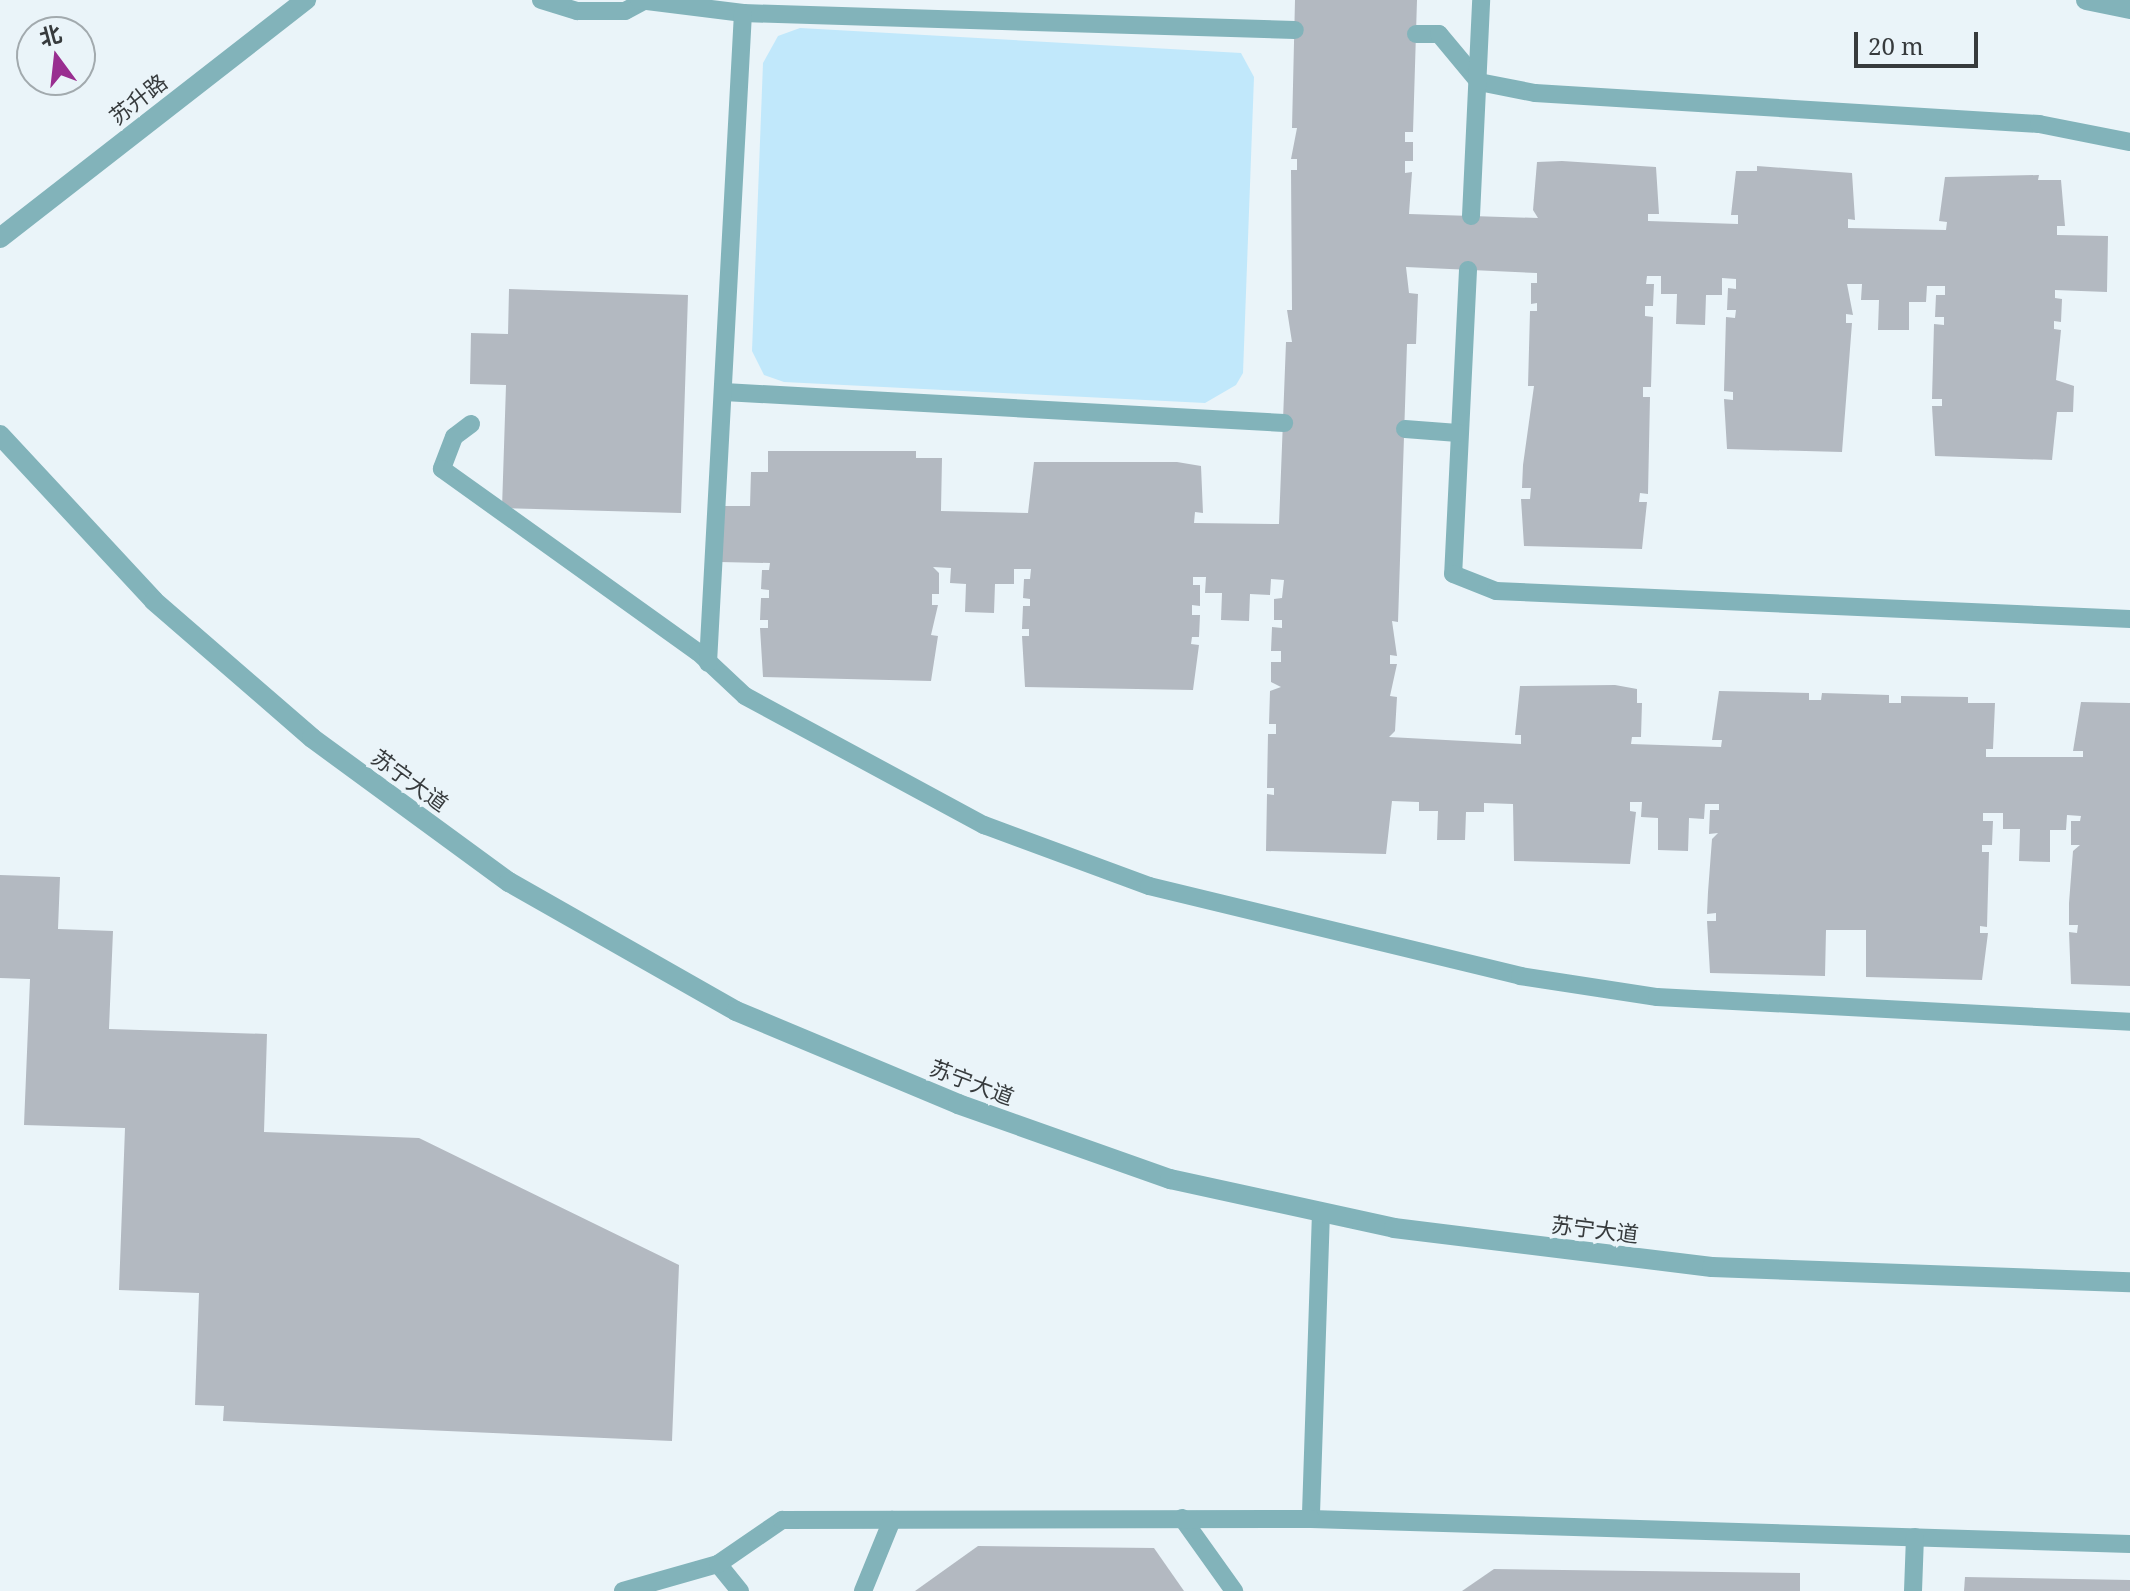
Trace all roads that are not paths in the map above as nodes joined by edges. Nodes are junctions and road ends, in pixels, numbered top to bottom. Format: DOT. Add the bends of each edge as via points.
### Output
graph roads {
  1 [pos="306,0"];
  2 [pos="541,0"];
  3 [pos="1481,0"];
  4 [pos="2086,0"];
  5 [pos="641,1"];
  6 [pos="2130,9"];
  7 [pos="743,13"];
  8 [pos="1295,30"];
  9 [pos="1416,34"];
  10 [pos="1479,82"];
  11 [pos="2130,142"];
  12 [pos="1471,216"];
  13 [pos="0,238"];
  14 [pos="1468,270"];
  15 [pos="724,392"];
  16 [pos="1284,423"];
  17 [pos="471,424"];
  18 [pos="1405,429"];
  19 [pos="1458,433"];
  20 [pos="0,435"];
  21 [pos="2130,619"];
  22 [pos="708,663"];
  23 [pos="2130,1022"];
  24 [pos="1321,1212"];
  25 [pos="2130,1282"];
  26 [pos="1182,1518"];
  27 [pos="1311,1519"];
  28 [pos="892,1520"];
  29 [pos="1915,1537"];
  30 [pos="2130,1544"];
  31 [pos="718,1564"];
  32 [pos="623,1591"];
  33 [pos="740,1591"];
  34 [pos="863,1591"];
  35 [pos="1234,1591"];
  36 [pos="1913,1591"];
  1 -- 13 [label="street, 苏升路"];
  2 -- 5 [label="lane" via="577,11 625,11"];
  3 -- 10 [label="lane"];
  4 -- 6 [label="street"];
  5 -- 7 [label="lane"];
  7 -- 8 [label="lane"];
  7 -- 15 [label="lane"];
  9 -- 10 [label="lane" via="1439,34"];
  10 -- 11 [label="lane" via="1535,93 2039,124"];
  10 -- 12 [label="lane"];
  14 -- 19 [label="lane"];
  15 -- 16 [label="lane"];
  15 -- 22 [label="lane"];
  17 -- 22 [label="lane" via="454,437 442,469"];
  18 -- 19 [label="lane"];
  19 -- 21 [label="lane" via="1453,574 1496,591"];
  20 -- 24 [label="street, 苏宁大道" via="154,601 312,738 509,882 736,1011 958,1104 1170,1179"];
  22 -- 23 [label="lane" via="745,696 984,825 1149,886 1520,976 1657,997"];
  24 -- 25 [label="street, 苏宁大道" via="1394,1228 1712,1267"];
  24 -- 27 [label="lane"];
  26 -- 27 [label="lane"];
  26 -- 28 [label="lane"];
  26 -- 35 [label="lane"];
  27 -- 29 [label="lane"];
  28 -- 31 [label="lane" via="782,1520"];
  28 -- 34 [label="lane"];
  29 -- 30 [label="lane"];
  29 -- 36 [label="lane"];
  31 -- 32 [label="lane"];
  31 -- 33 [label="lane"];
}
